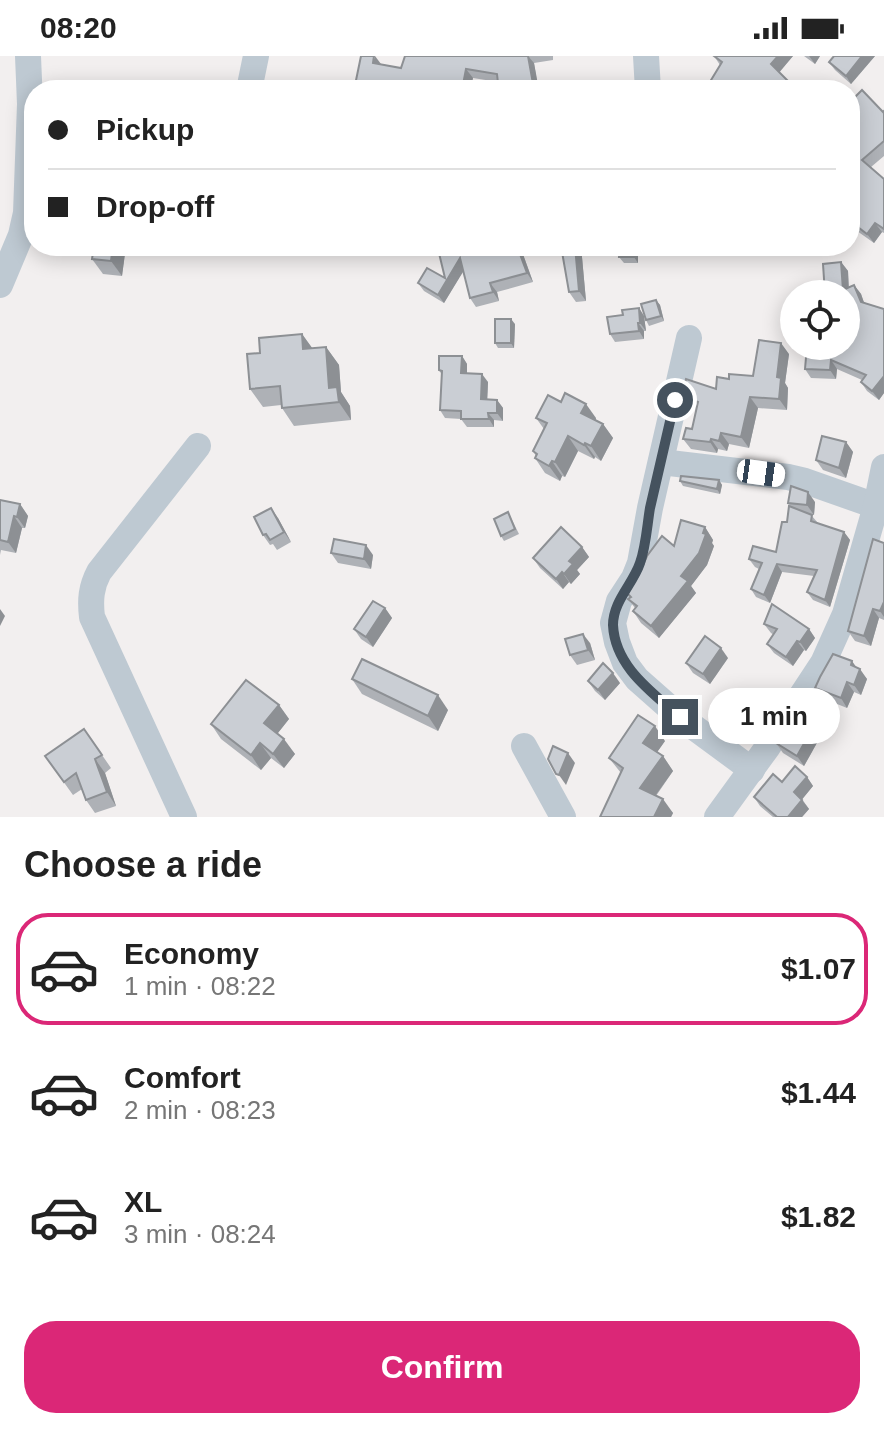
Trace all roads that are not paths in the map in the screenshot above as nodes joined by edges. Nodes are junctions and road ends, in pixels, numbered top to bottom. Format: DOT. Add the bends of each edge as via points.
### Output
graph roads {
  1 [pos="28,56"];
  2 [pos="256,56"];
  3 [pos="646,56"];
  4 [pos="29,80"];
  5 [pos="251,80"];
  6 [pos="647,80"];
  7 [pos="24,222"];
  8 [pos="0,285"];
  9 [pos="689,338"];
  10 [pos="198,446"];
  11 [pos="661,462"];
  12 [pos="884,467"];
  13 [pos="876,506"];
  14 [pos="524,746"];
  15 [pos="752,770"];
  16 [pos="184,817"];
  17 [pos="563,817"];
  18 [pos="717,817"];
  1 -- 4 [label="street"];
  2 -- 5 [label="street"];
  3 -- 6 [label="street"];
  7 -- 8 [label="street"];
  9 -- 11 [label="street"];
  10 -- 16 [label="street" via="91,589 92,617"];
  11 -- 13 [label="street" via="788,477"];
  11 -- 15 [label="street" via="640,563 613,623 617,642 637,679"];
  12 -- 13 [label="street"];
  13 -- 15 [label="street" via="845,614 823,663"];
  14 -- 17 [label="street"];
  15 -- 18 [label="street"];
}
